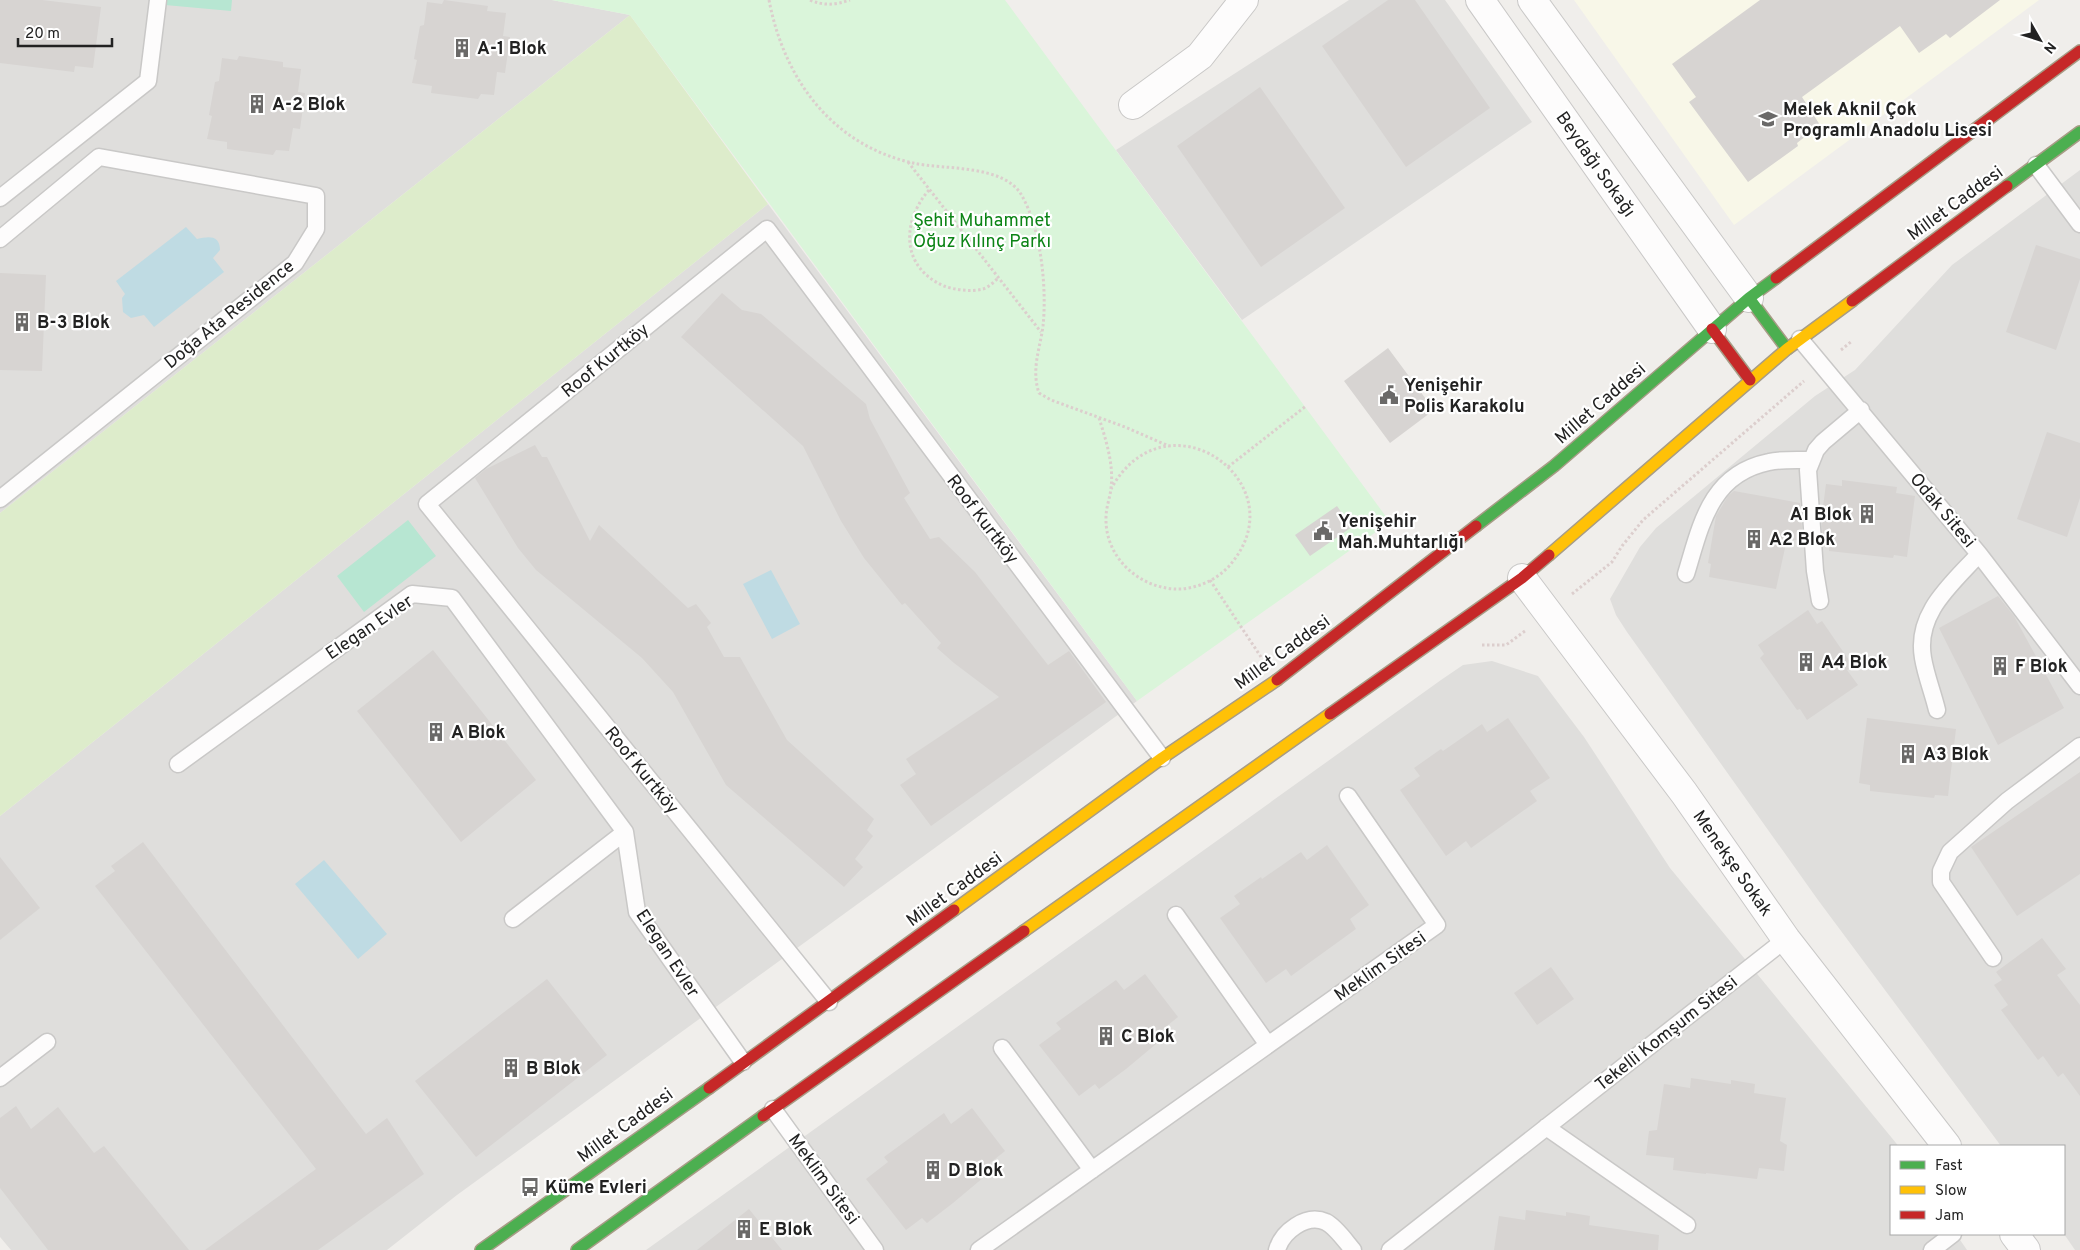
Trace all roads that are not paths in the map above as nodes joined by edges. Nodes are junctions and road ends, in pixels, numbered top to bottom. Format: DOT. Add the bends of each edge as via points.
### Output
graph roads {
  1 [pos="158,0"];
  2 [pos="1244,0"];
  3 [pos="1480,0"];
  4 [pos="1532,0"];
  5 [pos="2080,51"];
  6 [pos="1133,105"];
  7 [pos="2080,132"];
  8 [pos="2036,165"];
  9 [pos="0,198"];
  10 [pos="2080,224"];
  11 [pos="0,239"];
  12 [pos="1749,298"];
  13 [pos="1712,329"];
  14 [pos="1800,339"];
  15 [pos="1787,349"];
  16 [pos="1750,380"];
  17 [pos="1861,410"];
  18 [pos="1811,460"];
  19 [pos="0,499"];
  20 [pos="1980,554"];
  21 [pos="1686,574"];
  22 [pos="1522,578"];
  23 [pos="1820,601"];
  24 [pos="2080,686"];
  25 [pos="1937,710"];
  26 [pos="2080,746"];
  27 [pos="1162,758"];
  28 [pos="178,764"];
  29 [pos="1348,796"];
  30 [pos="625,832"];
  31 [pos="1176,915"];
  32 [pos="513,919"];
  33 [pos="1786,939"];
  34 [pos="1993,958"];
  35 [pos="829,1002"];
  36 [pos="47,1042"];
  37 [pos="1268,1045"];
  38 [pos="1002,1048"];
  39 [pos="743,1062"];
  40 [pos="0,1078"];
  41 [pos="772,1109"];
  42 [pos="1546,1127"];
  43 [pos="1946,1145"];
  44 [pos="1092,1170"];
  45 [pos="1687,1225"];
  46 [pos="1952,1235"];
  47 [pos="2015,1235"];
  48 [pos="481,1250"];
  49 [pos="577,1250"];
  50 [pos="875,1250"];
  51 [pos="980,1250"];
  52 [pos="1276,1250"];
  53 [pos="1353,1250"];
  54 [pos="1390,1250"];
  55 [pos="1932,1250"];
  56 [pos="2026,1250"];
  1 -- 9 [label="lane" via="148,81"];
  2 -- 6 [label="street" via="1200,56"];
  3 -- 13 [label="street, Beydağı Sokağı"];
  4 -- 12 [label="street"];
  5 -- 12 [label="main road, Millet Caddesi"];
  7 -- 8 [label="main road, Millet Caddesi"];
  8 -- 10 [label="lane"];
  8 -- 14 [label="main road, Millet Caddesi"];
  11 -- 19 [label="lane, Doğa Ata Residence" via="100,157 316,196 316,229 295,263"];
  12 -- 13 [label="main road, Millet Caddesi"];
  12 -- 15 [label="main road"];
  13 -- 16 [label="main road"];
  13 -- 27 [label="main road, Millet Caddesi" via="1554,466 1277,680"];
  14 -- 15 [label="main road, Millet Caddesi"];
  14 -- 17 [label="lane, Odak Sitesi"];
  15 -- 16 [label="main road, Millet Caddesi"];
  16 -- 22 [label="main road, Millet Caddesi"];
  17 -- 18 [label="lane" via="1823,442"];
  17 -- 20 [label="lane, Odak Sitesi"];
  18 -- 21 [label="lane" via="1770,462 1751,467 1731,480 1717,493 1704,514"];
  18 -- 23 [label="lane" via="1807,480"];
  20 -- 24 [label="lane, Odak Sitesi"];
  20 -- 25 [label="lane" via="1938,598 1924,628 1923,658"];
  22 -- 33 [label="street, Menekşe Sokak" via="1684,793"];
  22 -- 41 [label="main road, Millet Caddesi"];
  26 -- 34 [label="lane" via="2007,801 1956,846 1945,860 1941,882"];
  27 -- 35 [label="main road, Millet Caddesi"];
  27 -- 35 [label="lane, Roof Kurtköy" via="767,230 428,504"];
  28 -- 30 [label="lane, Elegan Evler" via="412,594 452,598"];
  29 -- 37 [label="lane, Meklim Sitesi" via="1437,925"];
  30 -- 32 [label="lane"];
  30 -- 39 [label="lane, Elegan Evler" via="637,912"];
  31 -- 37 [label="lane"];
  33 -- 42 [label="lane, Tekelli Komşum Sitesi"];
  33 -- 43 [label="street, Menekşe Sokak"];
  35 -- 39 [label="main road, Millet Caddesi"];
  36 -- 40 [label="lane"];
  37 -- 44 [label="lane, Meklim Sitesi"];
  38 -- 44 [label="lane"];
  39 -- 48 [label="main road, Millet Caddesi"];
  41 -- 49 [label="main road, Millet Caddesi"];
  41 -- 50 [label="lane, Meklim Sitesi"];
  42 -- 45 [label="lane"];
  42 -- 54 [label="lane, Tekelli Komşum Sitesi"];
  44 -- 51 [label="lane, Meklim Sitesi"];
  46 -- 55 [label="lane"];
  47 -- 56 [label="street"];
  52 -- 53 [label="lane" via="1290,1230 1313,1220 1326,1222"];
}
